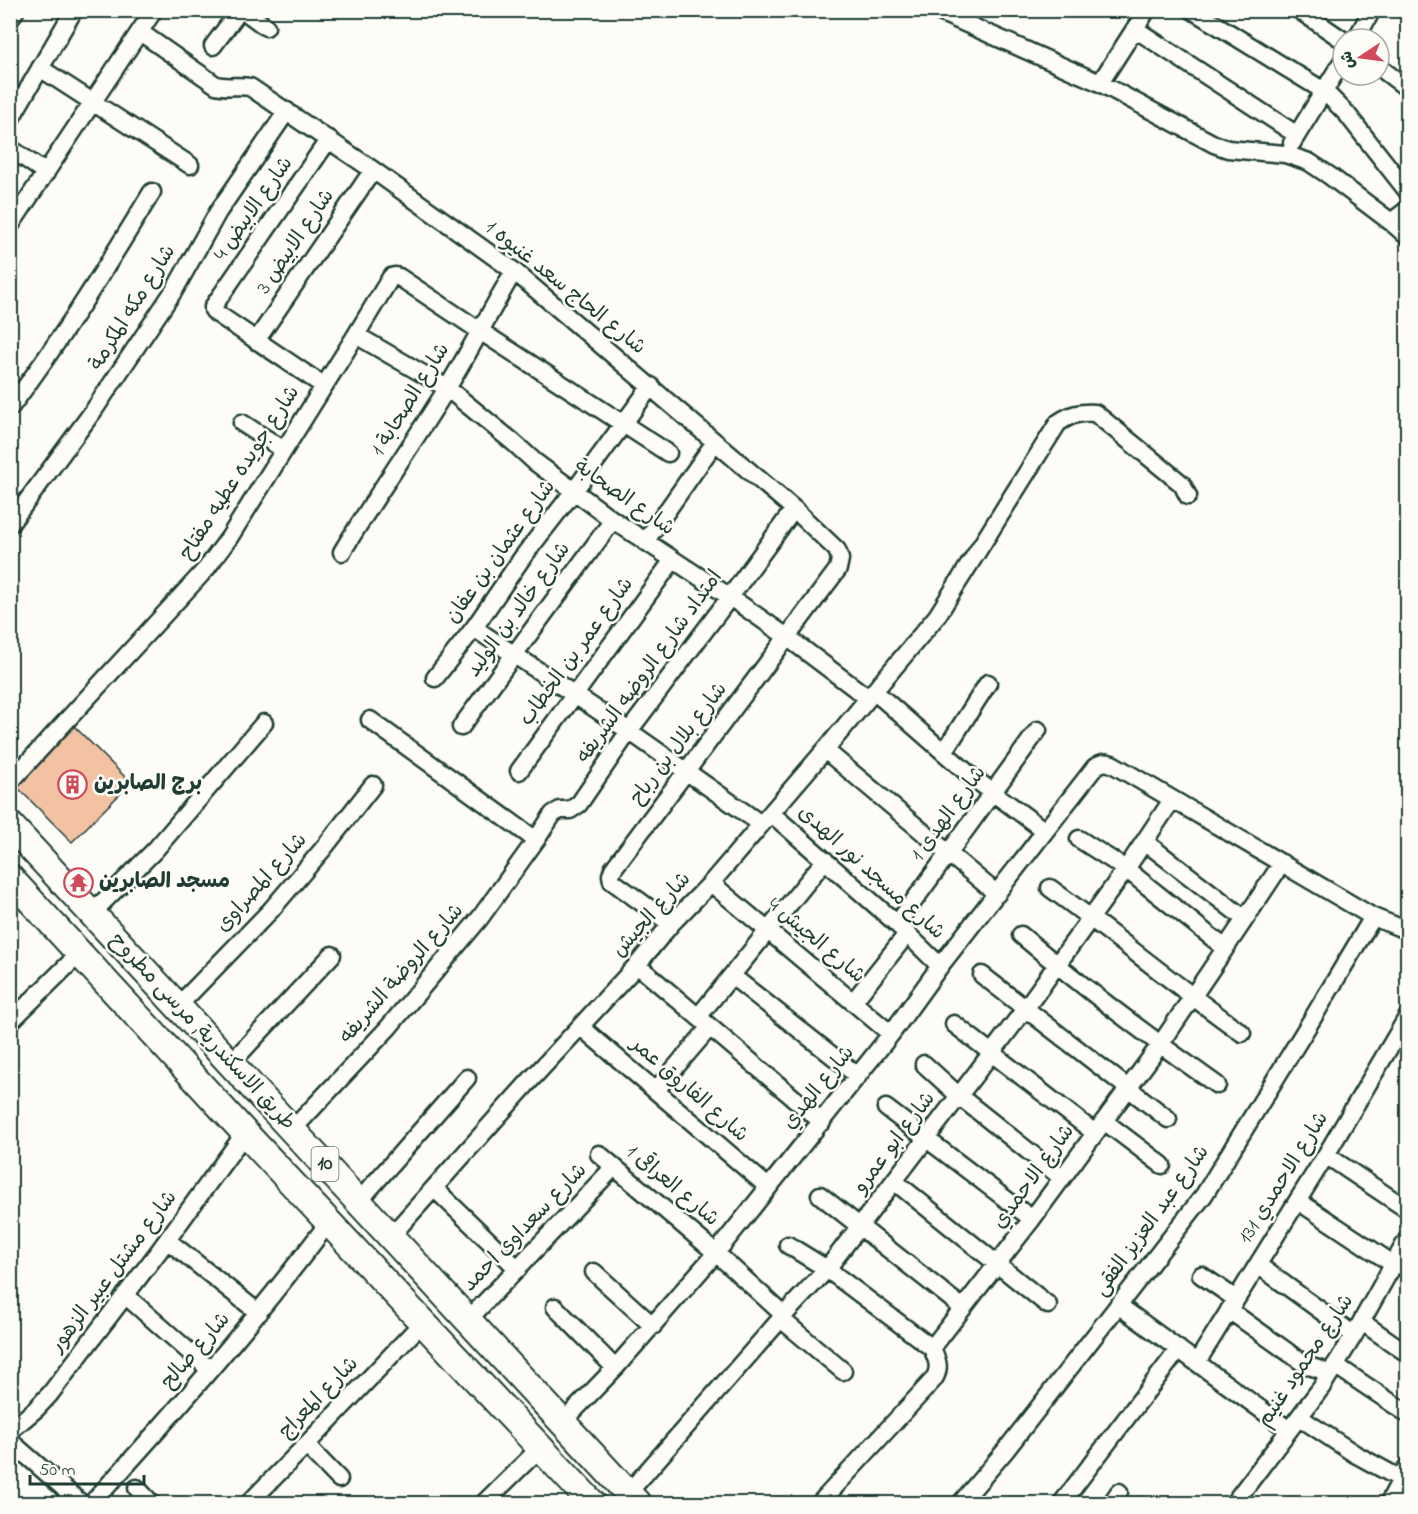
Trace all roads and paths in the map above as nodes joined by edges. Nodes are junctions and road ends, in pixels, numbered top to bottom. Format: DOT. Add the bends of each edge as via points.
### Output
graph roads {
  1 [pos="16,10"];
  2 [pos="74,10"];
  3 [pos="154,10"];
  4 [pos="241,10"];
  5 [pos="935,10"];
  6 [pos="1147,10"];
  7 [pos="1192,10"];
  8 [pos="1299,10"];
  9 [pos="1372,10"];
  10 [pos="10,19"];
  11 [pos="266,27"];
  12 [pos="1363,27"];
  13 [pos="1135,29"];
  14 [pos="140,32"];
  15 [pos="1331,32"];
  16 [pos="213,46"];
  17 [pos="40,68"];
  18 [pos="1391,76"];
  19 [pos="1331,80"];
  20 [pos="1100,83"];
  21 [pos="1407,89"];
  22 [pos="1324,91"];
  23 [pos="94,102"];
  24 [pos="287,111"];
  25 [pos="10,120"];
  26 [pos="1297,135"];
  27 [pos="329,139"];
  28 [pos="10,148"];
  29 [pos="1285,154"];
  30 [pos="190,165"];
  31 [pos="373,170"];
  32 [pos="46,173"];
  33 [pos="152,192"];
  34 [pos="1407,192"];
  35 [pos="1407,209"];
  36 [pos="1391,222"];
  37 [pos="10,226"];
  38 [pos="1407,237"];
  39 [pos="514,271"];
  40 [pos="480,331"];
  41 [pos="356,335"];
  42 [pos="256,340"];
  43 [pos="324,386"];
  44 [pos="651,386"];
  45 [pos="447,388"];
  46 [pos="10,408"];
  47 [pos="242,423"];
  48 [pos="624,424"];
  49 [pos="716,442"];
  50 [pos="284,450"];
  51 [pos="668,453"];
  52 [pos="574,491"];
  53 [pos="1188,496"];
  54 [pos="794,509"];
  55 [pos="613,520"];
  56 [pos="10,524"];
  57 [pos="645,542"];
  58 [pos="342,552"];
  59 [pos="673,560"];
  60 [pos="832,578"];
  61 [pos="730,597"];
  62 [pos="474,628"];
  63 [pos="787,638"];
  64 [pos="514,654"];
  65 [pos="435,678"];
  66 [pos="988,683"];
  67 [pos="574,694"];
  68 [pos="871,694"];
  69 [pos="370,720"];
  70 [pos="264,723"];
  71 [pos="461,726"];
  72 [pos="1038,730"];
  73 [pos="629,731"];
  74 [pos="825,750"];
  75 [pos="944,752"];
  76 [pos="519,771"];
  77 [pos="687,771"];
  78 [pos="10,782"];
  79 [pos="373,785"];
  80 [pos="993,792"];
  81 [pos="1172,800"];
  82 [pos="766,819"];
  83 [pos="10,825"];
  84 [pos="1045,831"];
  85 [pos="1079,839"];
  86 [pos="536,840"];
  87 [pos="1144,842"];
  88 [pos="948,854"];
  89 [pos="825,860"];
  90 [pos="1282,863"];
  91 [pos="1126,869"];
  92 [pos="10,878"];
  93 [pos="711,883"];
  94 [pos="1050,888"];
  95 [pos="997,894"];
  96 [pos="92,913"];
  97 [pos="1373,917"];
  98 [pos="1090,918"];
  99 [pos="1245,919"];
  100 [pos="671,924"];
  101 [pos="902,929"];
  102 [pos="1407,929"];
  103 [pos="769,931"];
  104 [pos="1021,935"];
  105 [pos="1225,948"];
  106 [pos="81,952"];
  107 [pos="332,955"];
  108 [pos="637,965"];
  109 [pos="940,966"];
  110 [pos="1057,966"];
  111 [pos="149,974"];
  112 [pos="982,975"];
  113 [pos="732,976"];
  114 [pos="1192,997"];
  115 [pos="123,999"];
  116 [pos="853,1002"];
  117 [pos="178,1006"];
  118 [pos="1025,1009"];
  119 [pos="1407,1016"];
  120 [pos="10,1022"];
  121 [pos="704,1022"];
  122 [pos="954,1024"];
  123 [pos="581,1027"];
  124 [pos="1242,1033"];
  125 [pos="891,1034"];
  126 [pos="1160,1045"];
  127 [pos="992,1054"];
  128 [pos="231,1063"];
  129 [pos="924,1064"];
  130 [pos="858,1076"];
  131 [pos="467,1078"];
  132 [pos="1217,1085"];
  133 [pos="1127,1089"];
  134 [pos="656,1090"];
  135 [pos="959,1096"];
  136 [pos="886,1108"];
  137 [pos="1168,1119"];
  138 [pos="822,1122"];
  139 [pos="1099,1127"];
  140 [pos="293,1129"];
  141 [pos="245,1133"];
  142 [pos="927,1139"];
  143 [pos="599,1154"];
  144 [pos="1326,1155"];
  145 [pos="1162,1165"];
  146 [pos="614,1167"];
  147 [pos="1062,1178"];
  148 [pos="894,1181"];
  149 [pos="768,1187"];
  150 [pos="434,1188"];
  151 [pos="820,1195"];
  152 [pos="359,1201"];
  153 [pos="1298,1201"];
  154 [pos="1407,1210"];
  155 [pos="1032,1219"];
  156 [pos="329,1222"];
  157 [pos="860,1226"];
  158 [pos="391,1236"];
  159 [pos="1407,1238"];
  160 [pos="167,1240"];
  161 [pos="788,1245"];
  162 [pos="716,1253"];
  163 [pos="997,1265"];
  164 [pos="1258,1265"];
  165 [pos="1398,1265"];
  166 [pos="518,1269"];
  167 [pos="827,1269"];
  168 [pos="594,1272"];
  169 [pos="1201,1275"];
  170 [pos="125,1295"];
  171 [pos="1048,1305"];
  172 [pos="1118,1305"];
  173 [pos="1233,1305"];
  174 [pos="555,1307"];
  175 [pos="963,1308"];
  176 [pos="259,1313"];
  177 [pos="782,1317"];
  178 [pos="468,1320"];
  179 [pos="423,1322"];
  180 [pos="652,1326"];
  181 [pos="1358,1328"];
  182 [pos="932,1348"];
  183 [pos="1179,1349"];
  184 [pos="1407,1354"];
  185 [pos="1197,1362"];
  186 [pos="615,1368"];
  187 [pos="210,1370"];
  188 [pos="843,1371"];
  189 [pos="1332,1371"];
  190 [pos="1407,1414"];
  191 [pos="562,1423"];
  192 [pos="1294,1424"];
  193 [pos="10,1431"];
  194 [pos="10,1442"];
  195 [pos="306,1445"];
  196 [pos="541,1447"];
  197 [pos="1404,1473"];
  198 [pos="339,1479"];
  199 [pos="137,1488"];
  200 [pos="633,1498"];
  201 [pos="81,1503"];
  202 [pos="91,1503"];
  203 [pos="152,1503"];
  204 [pos="248,1503"];
  205 [pos="483,1503"];
  206 [pos="593,1503"];
  207 [pos="819,1503"];
  208 [pos="960,1503"];
  209 [pos="1061,1503"];
  210 [pos="1233,1503"];
  211 [pos="1388,1503"];
  1 -- 10 [label="street"];
  2 -- 17 [label="street"];
  3 -- 14 [label="street"];
  4 -- 11 [label="street"];
  4 -- 16 [label="street"];
  5 -- 20 [label="street"];
  6 -- 13 [label="street"];
  7 -- 22 [label="street"];
  8 -- 15 [label="street"];
  9 -- 12 [label="street"];
  13 -- 20 [label="street"];
  13 -- 26 [label="street"];
  14 -- 23 [label="street"];
  14 -- 24 [label="street, شارع الحاج سعد غنيوه 1" via="216,85 250,87"];
  17 -- 23 [label="street"];
  17 -- 25 [label="street"];
  18 -- 21 [label="street"];
  19 -- 22 [label="street"];
  20 -- 29 [label="street" via="1214,144"];
  22 -- 26 [label="street"];
  22 -- 34 [label="street"];
  23 -- 30 [label="street"];
  23 -- 32 [label="street"];
  24 -- 27 [label="street, شارع الحاج سعد غنيوه 1"];
  24 -- 56 [label="street, شارع مكه المكرمة" via="218,212 175,289 94,410"];
  26 -- 29 [label="street"];
  27 -- 31 [label="street, شارع الحاج سعد غنيوه 1"];
  27 -- 42 [label="street, شارع الابيض 4" via="215,303 216,313"];
  28 -- 32 [label="street"];
  29 -- 36 [label="street" via="1309,162"];
  31 -- 39 [label="street, شارع الحاج سعد غنيوه 1"];
  31 -- 42 [label="street, شارع الابيض 3"];
  32 -- 37 [label="street"];
  33 -- 46 [label="street" via="86,300"];
  35 -- 36 [label="street"];
  36 -- 38 [label="street"];
  39 -- 40 [label="street, شارع الصحابة 1"];
  39 -- 44 [label="street, شارع الحاج سعد غنيوه 1"];
  40 -- 41 [label="street, شارع جويده عطيه مفتاح" via="399,277 391,276"];
  40 -- 45 [label="street, شارع الصحابة 1"];
  40 -- 48 [label="street"];
  41 -- 43 [label="street, شارع جويده عطيه مفتاح"];
  41 -- 45 [label="street, شارع الصحابة"];
  42 -- 43 [label="street"];
  43 -- 50 [label="street, شارع جويده عطيه مفتاح"];
  44 -- 48 [label="street, شارع عثمان بن عفان"];
  44 -- 49 [label="street, شارع الحاج سعد غنيوه 1"];
  45 -- 52 [label="street, شارع الصحابة"];
  45 -- 58 [label="street, شارع الصحابة 1"];
  47 -- 50 [label="street"];
  48 -- 51 [label="street"];
  48 -- 52 [label="street, شارع عثمان بن عفان"];
  49 -- 54 [label="street, شارع الحاج سعد غنيوه 1"];
  49 -- 57 [label="street"];
  50 -- 78 [label="street, شارع جويده عطيه مفتاح" via="206,568"];
  52 -- 55 [label="street, شارع الصحابة"];
  52 -- 62 [label="street, شارع عثمان بن عفان"];
  53 -- 68 [label="street, شارع الجيش" via="1182,484 1095,413 1069,416 1058,423 937,616"];
  54 -- 60 [label="street, شارع الحاج سعد غنيوه 1" via="837,550 840,560"];
  54 -- 61 [label="street, امتداد شارع الروضه الشريفه"];
  55 -- 57 [label="street, شارع الصحابة"];
  55 -- 64 [label="street, شارع خالد بن الوليد"];
  57 -- 59 [label="street, شارع الصحابة"];
  59 -- 61 [label="street, شارع الصحابة"];
  59 -- 67 [label="street, شارع عمر بن الخطاب"];
  60 -- 63 [label="street, شارع بلال بن رباح"];
  61 -- 63 [label="street, شارع الصحابة"];
  61 -- 73 [label="street, امتداد شارع الروضه الشريفه"];
  62 -- 64 [label="street, شارع مسجد نور الهدى"];
  62 -- 65 [label="street, شارع عثمان بن عفان"];
  63 -- 68 [label="street, شارع الصحابة"];
  63 -- 77 [label="street, شارع بلال بن رباح"];
  64 -- 67 [label="street, شارع مسجد نور الهدى"];
  64 -- 71 [label="street, شارع خالد بن الوليد"];
  66 -- 75 [label="street"];
  67 -- 73 [label="street, شارع مسجد نور الهدى"];
  67 -- 76 [label="street, شارع عمر بن الخطاب"];
  68 -- 74 [label="street, شارع الجيش"];
  68 -- 75 [label="street, شارع الصحابة"];
  69 -- 86 [label="street"];
  70 -- 96 [label="street" via="155,850"];
  72 -- 80 [label="street, شارع الهدى 1"];
  73 -- 77 [label="street, شارع مسجد نور الهدى"];
  73 -- 86 [label="street, امتداد شارع الروضه الشريفه" via="579,804 553,814"];
  74 -- 82 [label="street, شارع الجيش"];
  74 -- 88 [label="street"];
  75 -- 80 [label="street, شارع الصحابة"];
  77 -- 82 [label="street, شارع مسجد نور الهدى"];
  77 -- 100 [label="street, شارع بلال بن رباح" via="611,875 612,881"];
  79 -- 117 [label="street, شارع المصراوى" via="271,910"];
  80 -- 84 [label="street, شارع الصحابة"];
  80 -- 88 [label="street, شارع الهدى 1"];
  81 -- 84 [label="street, شارع الهدي" via="1107,762 1100,763"];
  81 -- 87 [label="street, شارع ابو عمرو"];
  81 -- 90 [label="street"];
  82 -- 89 [label="street, شارع مسجد نور الهدى"];
  82 -- 93 [label="street, شارع الجيش"];
  83 -- 96 [label="main road, طريق الاسكندرية, مرسى مطروح / 10"];
  84 -- 95 [label="street, شارع الهدي"];
  85 -- 91 [label="street"];
  86 -- 140 [label="street, شارع الروضة الشريفه" via="480,918 388,1028"];
  87 -- 91 [label="street, شارع ابو عمرو"];
  87 -- 99 [label="street"];
  88 -- 95 [label="street"];
  88 -- 101 [label="street, شارع الهدى 1"];
  89 -- 101 [label="street, شارع مسجد نور الهدى"];
  89 -- 103 [label="street"];
  90 -- 97 [label="street"];
  90 -- 99 [label="street, شارع الاحمدي"];
  91 -- 98 [label="street, شارع ابو عمرو"];
  91 -- 105 [label="street"];
  92 -- 106 [label="main road, طريق الاسكندرية, مرسى مطروح / 10"];
  93 -- 100 [label="street, شارع الجيش"];
  93 -- 103 [label="street, شارع الجيش 4"];
  94 -- 98 [label="street"];
  95 -- 109 [label="street, شارع الهدي"];
  96 -- 111 [label="main road, طريق الاسكندرية, مرسى مطروح / 10"];
  97 -- 102 [label="street"];
  97 -- 172 [label="street, شارع عبد العزيز الفقى" via="1204,1195"];
  98 -- 110 [label="street, شارع ابو عمرو"];
  98 -- 114 [label="street"];
  99 -- 105 [label="street, شارع الاحمدي"];
  100 -- 108 [label="street, شارع الجيش"];
  101 -- 109 [label="street, شارع مسجد نور الهدى"];
  101 -- 116 [label="street, شارع الهدى 1"];
  103 -- 113 [label="street"];
  103 -- 116 [label="street, شارع الجيش 4"];
  104 -- 110 [label="street"];
  105 -- 114 [label="street, شارع الاحمدي"];
  106 -- 115 [label="main road, طريق الاسكندرية, مرسى مطروح / 10"];
  106 -- 120 [label="street"];
  107 -- 128 [label="street"];
  108 -- 121 [label="street"];
  108 -- 123 [label="street, شارع الجيش"];
  109 -- 125 [label="street, شارع الهدي"];
  110 -- 118 [label="street, شارع ابو عمرو"];
  110 -- 126 [label="street"];
  111 -- 115 [label="main road"];
  111 -- 117 [label="main road, طريق الاسكندرية, مرسى مطروح / 10"];
  112 -- 118 [label="street"];
  113 -- 121 [label="street"];
  113 -- 130 [label="street"];
  114 -- 124 [label="street"];
  114 -- 126 [label="street, شارع الاحمدي"];
  115 -- 141 [label="main road, طريق الاسكندرية, مرسى مطروح / 10"];
  116 -- 125 [label="street, شارع الجيش 4"];
  117 -- 128 [label="main road, طريق الاسكندرية, مرسى مطروح / 10"];
  118 -- 127 [label="street, شارع ابو عمرو"];
  118 -- 133 [label="street"];
  119 -- 144 [label="street, شارع الاحمدي 131"];
  121 -- 134 [label="street"];
  121 -- 138 [label="street"];
  122 -- 127 [label="street"];
  123 -- 134 [label="street, شارع الفاروق عمر"];
  123 -- 150 [label="street, شارع الجيش"];
  125 -- 130 [label="street, شارع الهدي"];
  126 -- 132 [label="street"];
  126 -- 133 [label="street, شارع الاحمدي"];
  127 -- 135 [label="street, شارع ابو عمرو"];
  127 -- 139 [label="street"];
  128 -- 140 [label="main road, طريق الاسكندرية, مرسى مطروح / 10"];
  129 -- 135 [label="street"];
  130 -- 138 [label="street, شارع الهدي"];
  131 -- 152 [label="street"];
  133 -- 137 [label="street"];
  133 -- 139 [label="street, شارع الاحمدي"];
  134 -- 149 [label="street, شارع الفاروق عمر"];
  135 -- 142 [label="street, شارع ابو عمرو"];
  135 -- 147 [label="street"];
  136 -- 142 [label="street"];
  138 -- 149 [label="street, شارع الهدي"];
  139 -- 145 [label="street"];
  139 -- 147 [label="street, شارع الاحمدي"];
  140 -- 152 [label="main road, طريق الاسكندرية, مرسى مطروح / 10"];
  141 -- 156 [label="main road, طريق الاسكندرية, مرسى مطروح / 10"];
  141 -- 160 [label="street, شارع مشتل عبير الزهور"];
  142 -- 148 [label="street, شارع ابو عمرو"];
  142 -- 155 [label="street"];
  143 -- 146 [label="street, شارع العراقى 1"];
  144 -- 153 [label="street, شارع الاحمدي 131"];
  144 -- 154 [label="street"];
  146 -- 162 [label="street, شارع العراقى 1"];
  146 -- 166 [label="street, شارع سعداوى احمد"];
  147 -- 155 [label="street, شارع الاحمدي"];
  148 -- 157 [label="street, شارع ابو عمرو"];
  148 -- 163 [label="street"];
  149 -- 162 [label="street, شارع الهدي"];
  150 -- 158 [label="street, شارع الجيش"];
  150 -- 166 [label="street"];
  151 -- 157 [label="street"];
  152 -- 158 [label="main road, طريق الاسكندرية, مرسى مطروح / 10"];
  153 -- 164 [label="street, شارع الاحمدي 131"];
  153 -- 165 [label="street"];
  155 -- 163 [label="street, شارع الاحمدي"];
  156 -- 176 [label="street, شارع صالح"];
  156 -- 179 [label="main road, طريق الاسكندرية, مرسى مطروح / 10"];
  157 -- 167 [label="street, شارع ابو عمرو"];
  157 -- 175 [label="street"];
  158 -- 178 [label="main road, طريق الاسكندرية, مرسى مطروح / 10"];
  159 -- 165 [label="street, شارع محمود غنيم"];
  160 -- 170 [label="street, شارع مشتل عبير الزهور"];
  160 -- 176 [label="street"];
  161 -- 167 [label="street"];
  162 -- 177 [label="street, شارع العراقى 1"];
  162 -- 180 [label="street, شارع الهدي"];
  163 -- 171 [label="street"];
  163 -- 175 [label="street, شارع الاحمدي"];
  164 -- 173 [label="street, شارع الاحمدي 131"];
  164 -- 181 [label="street"];
  165 -- 181 [label="street, شارع محمود غنيم"];
  166 -- 178 [label="street, شارع سعداوى احمد"];
  167 -- 177 [label="street, شارع ابو عمرو"];
  167 -- 182 [label="street"];
  168 -- 180 [label="street"];
  169 -- 173 [label="street"];
  170 -- 187 [label="street"];
  170 -- 193 [label="street, شارع مشتل عبير الزهور" via="50,1394"];
  172 -- 183 [label="street"];
  172 -- 208 [label="street, شارع عبد العزيز الفقى"];
  173 -- 185 [label="street, شارع الاحمدي 131"];
  173 -- 189 [label="street" via="1306,1365"];
  174 -- 186 [label="street"];
  175 -- 182 [label="street, شارع الاحمدي"];
  176 -- 187 [label="street, شارع صالح"];
  177 -- 188 [label="street, شارع العراقى 1"];
  177 -- 200 [label="street, شارع ابو عمرو"];
  178 -- 191 [label="main road, طريق الاسكندرية, مرسى مطروح / 10"];
  179 -- 195 [label="street, شارع المعراج"];
  179 -- 196 [label="main road, طريق الاسكندرية, مرسى مطروح / 10"];
  180 -- 186 [label="street, شارع الهدي"];
  181 -- 184 [label="street"];
  181 -- 189 [label="street, شارع محمود غنيم"];
  182 -- 207 [label="street" via="939,1366 934,1379"];
  183 -- 185 [label="street"];
  183 -- 209 [label="street"];
  185 -- 192 [label="street"];
  186 -- 191 [label="street, شارع الهدي"];
  187 -- 202 [label="street, شارع صالح"];
  189 -- 190 [label="street"];
  189 -- 192 [label="street, شارع محمود غنيم"];
  191 -- 200 [label="main road, طريق الاسكندرية, مرسى مطروح / 10"];
  192 -- 197 [label="street"];
  192 -- 210 [label="street, شارع محمود غنيم"];
  194 -- 201 [label="street"];
  195 -- 198 [label="street"];
  195 -- 204 [label="street, شارع المعراج"];
  196 -- 205 [label="street"];
  196 -- 206 [label="main road, طريق الاسكندرية, مرسى مطروح / 10"];
  197 -- 211 [label="street"];
  199 -- 203 [label="street"];
}
